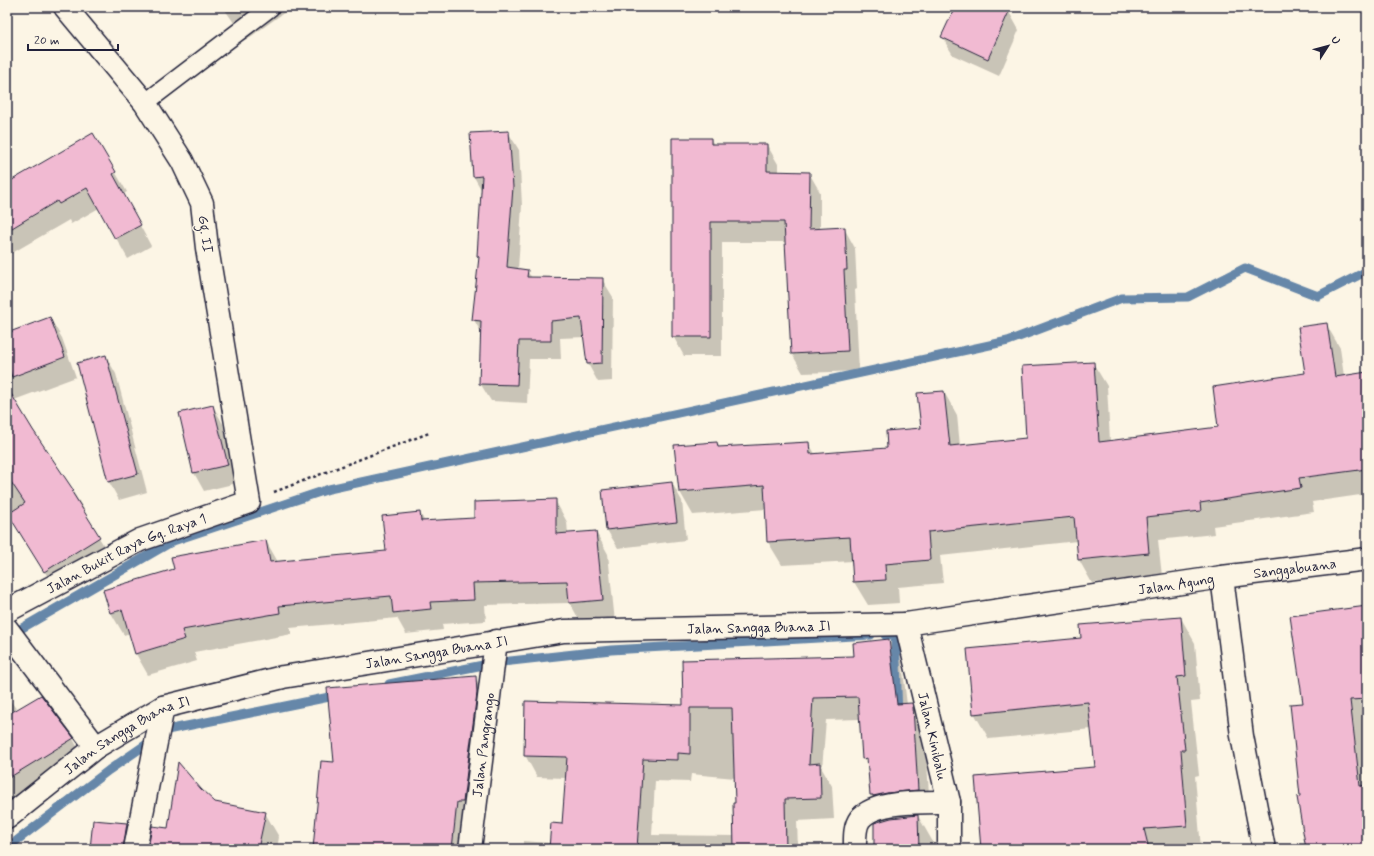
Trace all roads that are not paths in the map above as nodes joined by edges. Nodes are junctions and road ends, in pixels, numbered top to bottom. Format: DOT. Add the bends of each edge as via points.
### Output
graph roads {
  1 [pos="271,7"];
  2 [pos="67,8"];
  3 [pos="145,103"];
  4 [pos="249,502"];
  5 [pos="1367,559"];
  6 [pos="1222,577"];
  7 [pos="7,611"];
  8 [pos="906,624"];
  9 [pos="7,629"];
  10 [pos="496,641"];
  11 [pos="163,707"];
  12 [pos="96,747"];
  13 [pos="948,802"];
  14 [pos="7,818"];
  15 [pos="135,849"];
  16 [pos="470,849"];
  17 [pos="855,849"];
  18 [pos="949,849"];
  19 [pos="1264,849"];
  1 -- 3 [label="lane"];
  2 -- 3 [label="street, Gg. II"];
  3 -- 4 [label="street, Gg. II" via="182,160 202,203 207,248"];
  4 -- 7 [label="street, Jalan Bukit Raya Gg. Raya 1" via="140,540"];
  5 -- 6 [label="street, Sanggabuana"];
  6 -- 8 [label="street, Jalan Agung"];
  6 -- 19 [label="street, Jalan Agung" via="1242,736"];
  8 -- 10 [label="street, Jalan Sangga Buana II" via="564,631"];
  8 -- 13 [label="street, Jalan Kinibalu"];
  9 -- 12 [label="street"];
  10 -- 11 [label="street, Jalan Sangga Buana II" via="283,677"];
  10 -- 16 [label="street, Jalan Pangrango"];
  11 -- 12 [label="street, Jalan Sangga Buana II"];
  11 -- 15 [label="street"];
  12 -- 14 [label="street, Jalan Sangga Buana II"];
  13 -- 17 [label="street" via="892,804 873,810 860,818 856,826"];
  13 -- 18 [label="street, Jalan Kinibalu"];
}
